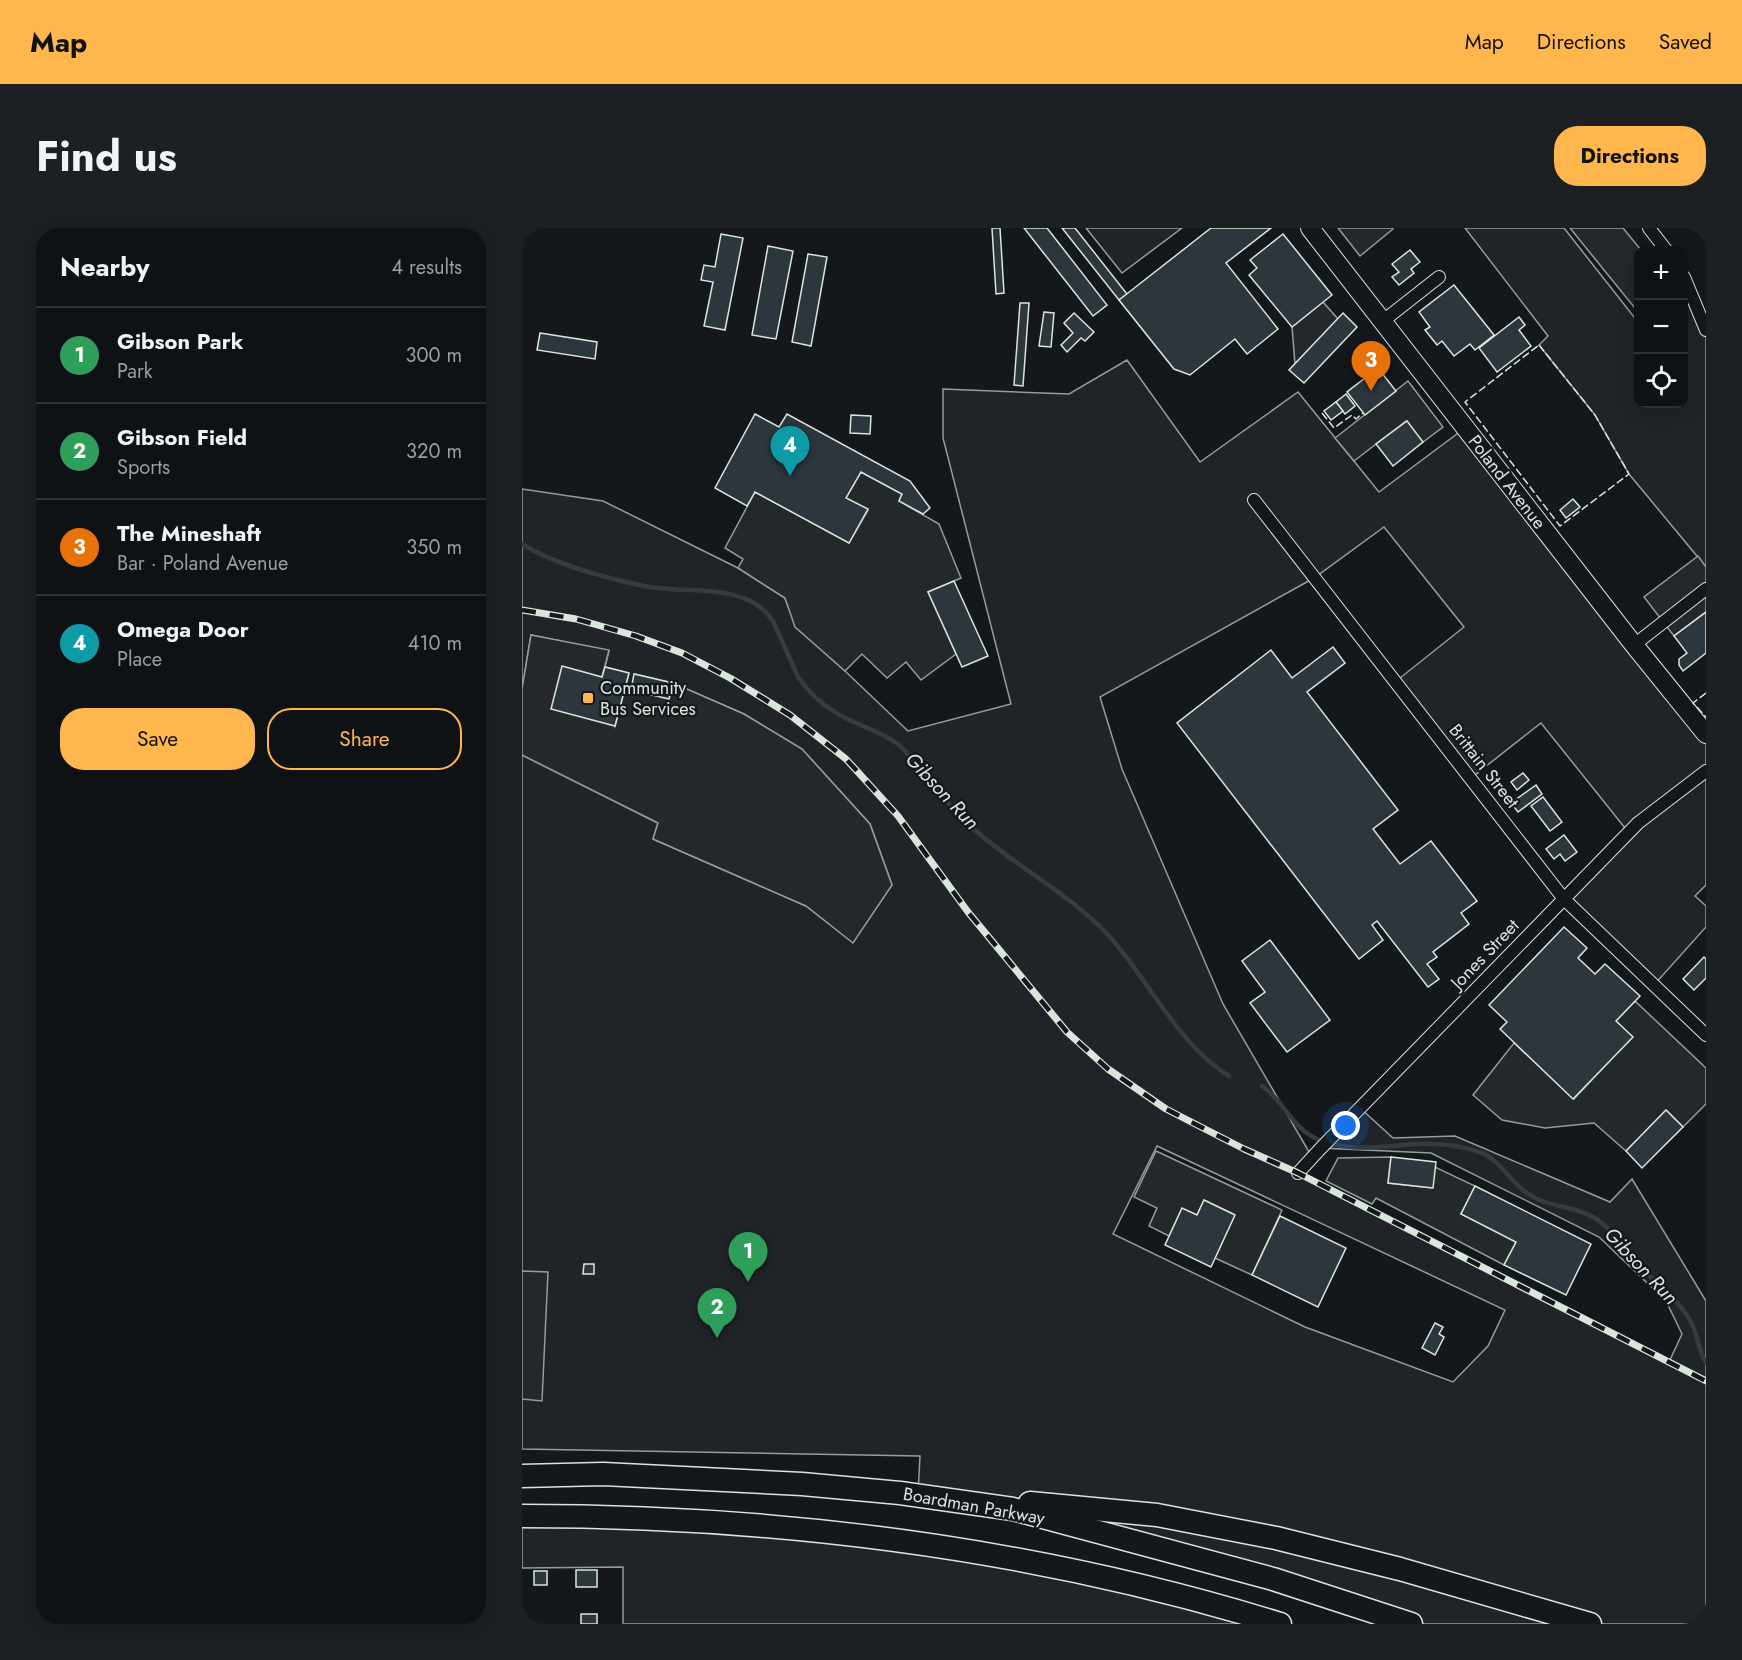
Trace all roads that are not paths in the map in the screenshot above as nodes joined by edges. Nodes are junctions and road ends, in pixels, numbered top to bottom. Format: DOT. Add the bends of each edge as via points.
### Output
graph roads {
  1 [pos="1310,228"];
  2 [pos="1649,228"];
  3 [pos="1663,246"];
  4 [pos="1438,277"];
  5 [pos="1688,289"];
  6 [pos="1383,321"];
  7 [pos="1706,330"];
  8 [pos="1254,500"];
  9 [pos="1706,590"];
  10 [pos="1634,645"];
  11 [pos="1706,734"];
  12 [pos="1706,771"];
  13 [pos="1564,899"];
  14 [pos="1706,1035"];
  15 [pos="1298,1173"];
  16 [pos="522,1476"];
  17 [pos="900,1493"];
  18 [pos="522,1516"];
  19 [pos="611,1516"];
  20 [pos="522,1523"];
  21 [pos="1280,1624"];
  22 [pos="1411,1624"];
  23 [pos="1590,1624"];
  1 -- 6 [label="main road, Poland Avenue"];
  2 -- 3 [label="street"];
  4 -- 6 [label="street"];
  5 -- 7 [label="street"];
  6 -- 10 [label="main road, Poland Avenue"];
  8 -- 13 [label="street, Brittain Street"];
  9 -- 10 [label="street"];
  10 -- 11 [label="main road, Poland Avenue"];
  12 -- 13 [label="street, Jones Street" via="1638,823"];
  13 -- 14 [label="street, Brittain Street"];
  13 -- 15 [label="street, Jones Street"];
  16 -- 17 [label="highway, Boardman Parkway" via="712,1478"];
  17 -- 22 [label="highway, Boardman Parkway" via="1013,1509 1273,1579"];
  17 -- 23 [label="highway" via="1057,1505 1204,1523 1390,1566"];
  18 -- 19 [label="highway"];
  19 -- 20 [label="highway"];
  19 -- 21 [label="highway" via="758,1525 931,1545 1148,1587"];
}
